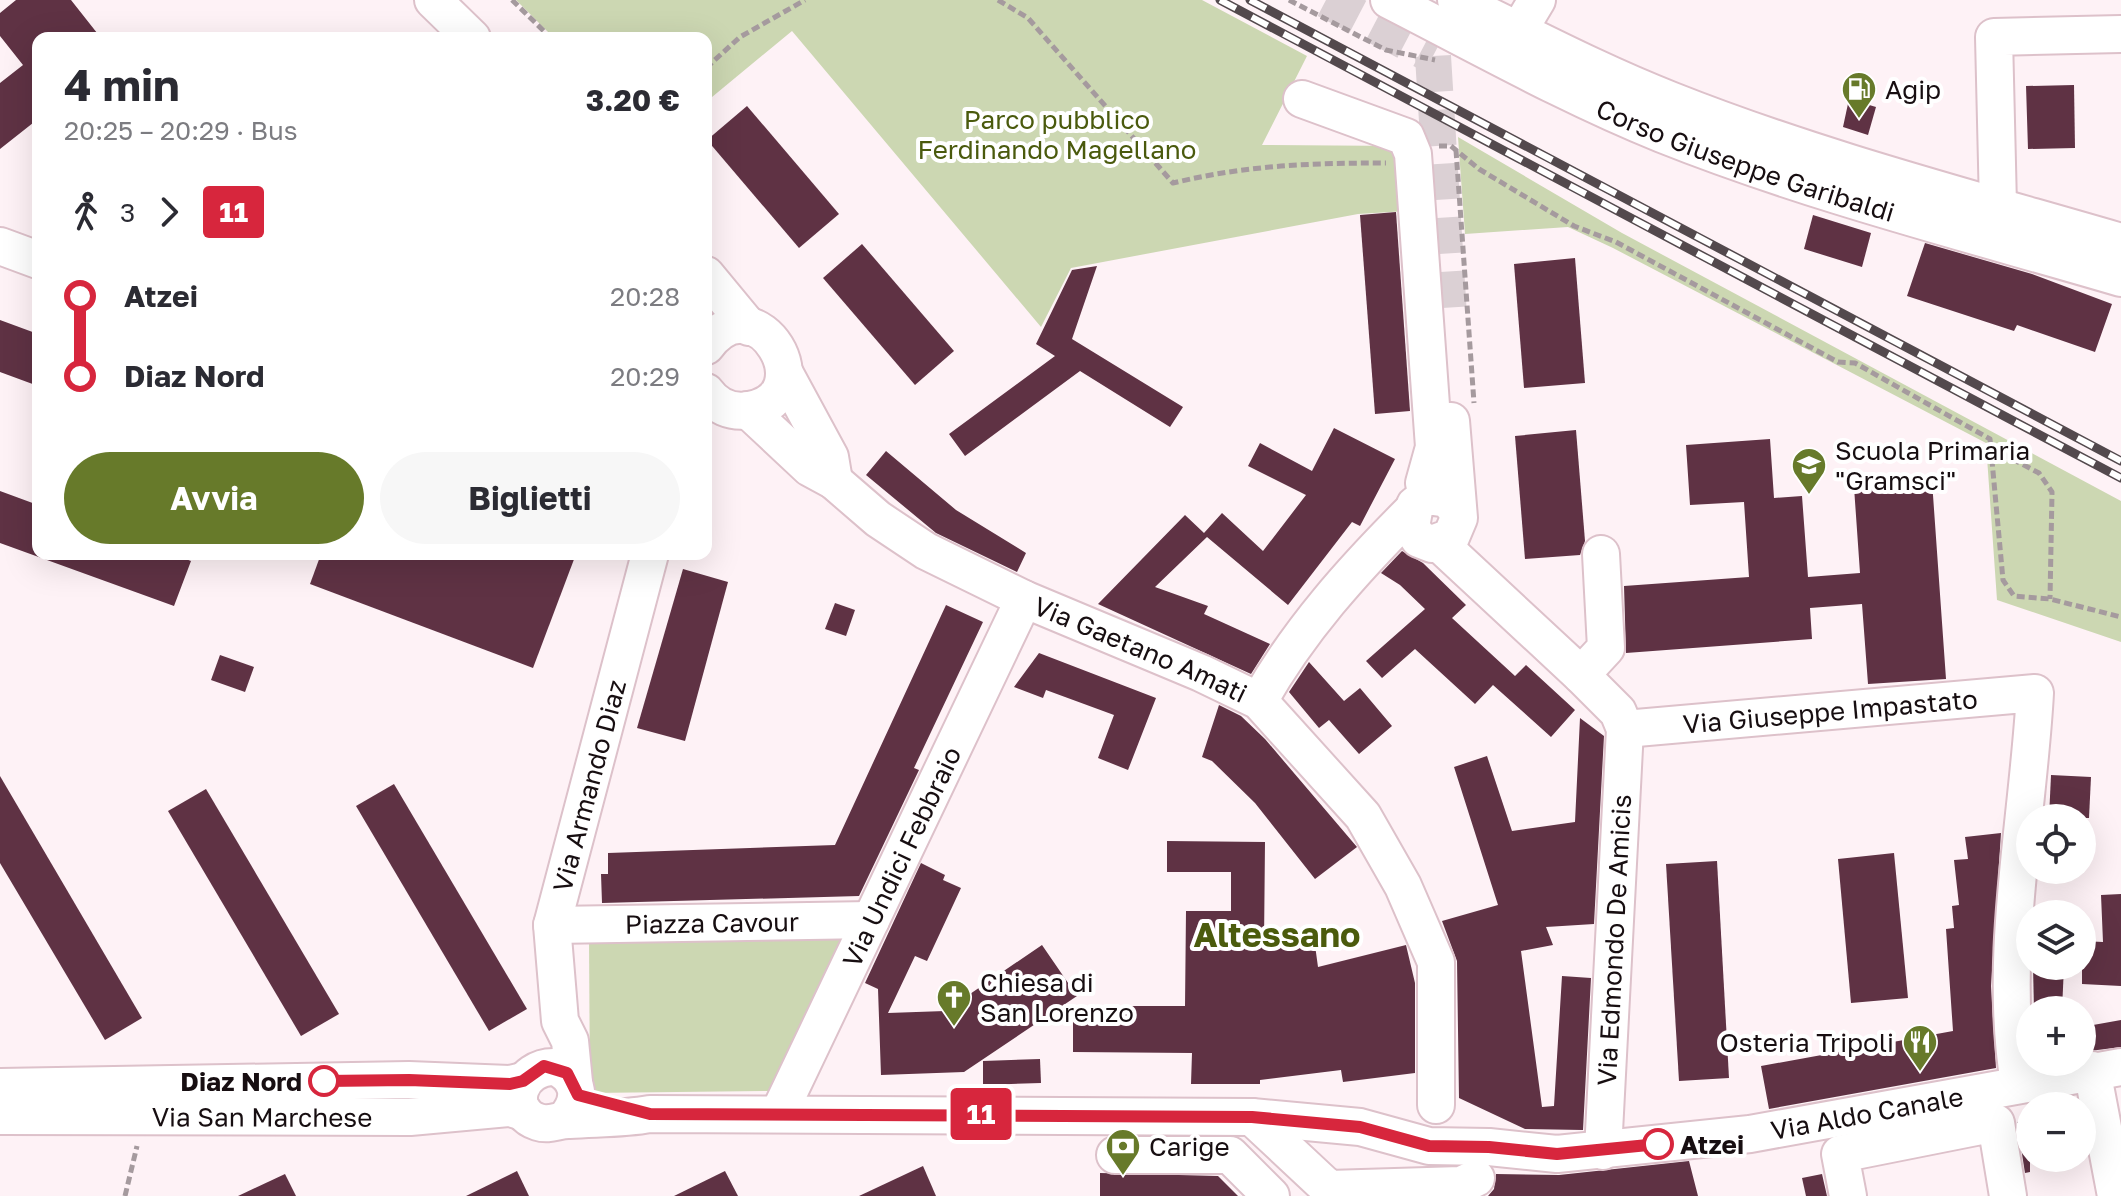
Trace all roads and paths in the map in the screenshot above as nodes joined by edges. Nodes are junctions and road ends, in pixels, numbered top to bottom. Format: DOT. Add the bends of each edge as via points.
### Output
graph roads {
  1 [pos="433,0"];
  2 [pos="512,0"];
  3 [pos="805,0"];
  4 [pos="998,0"];
  5 [pos="1389,0"];
  6 [pos="1456,0"];
  7 [pos="1528,15"];
  8 [pos="466,32"];
  9 [pos="545,32"];
  10 [pos="2121,34"];
  11 [pos="712,63"];
  12 [pos="1302,99"];
  13 [pos="1456,149"];
  14 [pos="1413,154"];
  15 [pos="1998,206"];
  16 [pos="2121,242"];
  17 [pos="0,246"];
  18 [pos="32,258"];
  19 [pos="2121,278"];
  20 [pos="712,282"];
  21 [pos="1449,316"];
  22 [pos="749,327"];
  23 [pos="712,341"];
  24 [pos="784,372"];
  25 [pos="720,407"];
  26 [pos="1475,415"];
  27 [pos="1991,448"];
  28 [pos="834,481"];
  29 [pos="1435,518"];
  30 [pos="1601,554"];
  31 [pos="648,560"];
  32 [pos="1024,599"];
  33 [pos="2050,599"];
  34 [pos="2121,617"];
  35 [pos="1581,675"];
  36 [pos="1259,701"];
  37 [pos="1625,729"];
  38 [pos="871,920"];
  39 [pos="552,925"];
  40 [pos="2106,1068"];
  41 [pos="2019,1083"];
  42 [pos="0,1087"];
  43 [pos="551,1093"];
  44 [pos="779,1113"];
  45 [pos="145,1114"];
  46 [pos="0,1116"];
  47 [pos="1136,1116"];
  48 [pos="1206,1116"];
  49 [pos="1252,1117"];
  50 [pos="1448,1143"];
  51 [pos="1285,1146"];
  52 [pos="1603,1151"];
  53 [pos="1205,1155"];
  54 [pos="1260,1186"];
  55 [pos="1318,1190"];
  56 [pos="125,1196"];
  57 [pos="1848,1196"];
  58 [pos="2008,1196"];
  59 [pos="2116,1196"];
  1 -- 8 [label="street"];
  2 -- 9 [label="path"];
  3 -- 11 [label="path" via="740,37"];
  4 -- 14 [label="path" via="1028,18 1173,183 1228,169 1399,163"];
  5 -- 19 [label="street, Corso Giuseppe Garibaldi" via="1663,134"];
  6 -- 7 [label="street, Corso Giuseppe Garibaldi"];
  7 -- 15 [label="street, Corso Giuseppe Garibaldi" via="1593,69 1671,101"];
  10 -- 15 [label="street" via="1994,37"];
  12 -- 14 [label="street" via="1406,137"];
  13 -- 14 [label="path" via="1426,146"];
  13 -- 26 [label="path"];
  13 -- 27 [label="path" via="1479,169 1574,226 1616,242 1838,362 1855,363 1990,439"];
  14 -- 29 [label="street" via="1434,447 1424,483"];
  15 -- 16 [label="street, Corso Giuseppe Garibaldi"];
  17 -- 18 [label="street"];
  20 -- 22 [label="street"];
  21 -- 29 [label="street" via="1452,453"];
  22 -- 23 [label="street" via="723,331"];
  22 -- 24 [label="street" via="771,338"];
  24 -- 25 [label="street" via="776,394"];
  24 -- 28 [label="street" via="830,457"];
  25 -- 28 [label="street, Via Gaetano Amati"];
  27 -- 33 [label="path" via="2039,473 2052,492"];
  27 -- 33 [label="path" via="2003,580 2014,596"];
  28 -- 32 [label="street, Via Gaetano Amati" via="926,551"];
  29 -- 35 [label="street" via="1478,577"];
  29 -- 36 [label="street" via="1369,554 1287,653"];
  30 -- 35 [label="street" via="1606,648"];
  31 -- 39 [label="street, Via Armando Diaz"];
  32 -- 36 [label="street, Via Gaetano Amati"];
  32 -- 38 [label="street, Via Undici Febbraio"];
  33 -- 34 [label="path"];
  35 -- 37 [label="street" via="1618,712"];
  36 -- 50 [label="street, Via Gaetano Amati" via="1363,816 1436,962"];
  37 -- 41 [label="street, Via Giuseppe Impastato" via="2035,693 2014,946 2012,1040"];
  37 -- 52 [label="street, Via Edmondo De Amicis"];
  38 -- 39 [label="street, Piazza Cavour"];
  38 -- 44 [label="street, Via Undici Febbraio"];
  39 -- 43 [label="street, Via Armando Diaz" via="560,1021 570,1041"];
  40 -- 41 [label="street, Via Aldo Canale"];
  40 -- 59 [label="street"];
  41 -- 52 [label="street, Via Aldo Canale" via="1750,1134"];
  42 -- 43 [label="street, Via San Marchese" via="409,1080 510,1084"];
  43 -- 44 [label="street" via="650,1114"];
  43 -- 45 [label="street, Via San Marchese" via="510,1108 410,1117"];
  44 -- 47 [label="street"];
  45 -- 46 [label="street, Via San Marchese"];
  45 -- 56 [label="path"];
  47 -- 48 [label="street"];
  47 -- 53 [label="street" via="1126,1155"];
  48 -- 49 [label="street"];
  48 -- 53 [label="street"];
  49 -- 50 [label="street" via="1360,1127"];
  49 -- 51 [label="street"];
  50 -- 52 [label="street, Via Aldo Canale" via="1557,1154"];
  50 -- 55 [label="street" via="1461,1185"];
  51 -- 54 [label="street"];
  51 -- 55 [label="street"];
  53 -- 54 [label="street" via="1230,1155"];
  57 -- 58 [label="street" via="1840,1154 1996,1123"];
}
